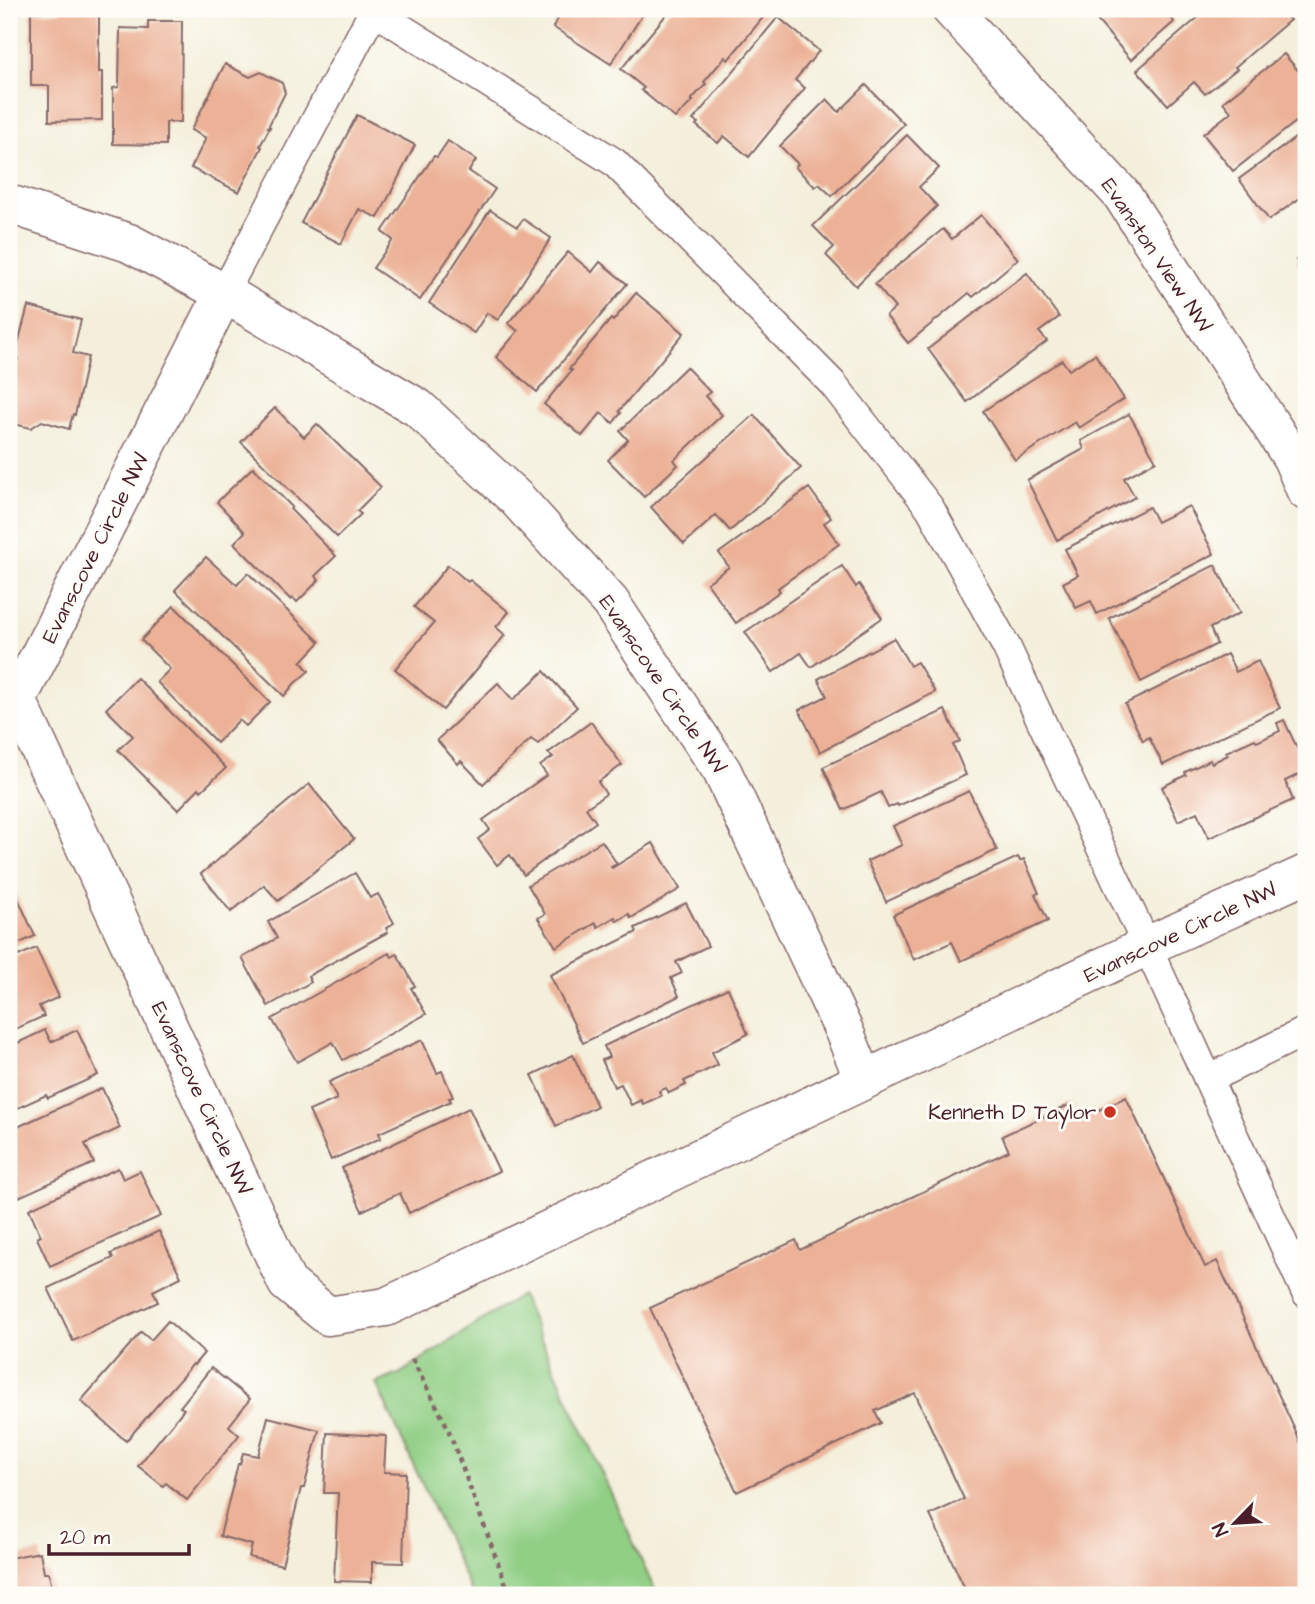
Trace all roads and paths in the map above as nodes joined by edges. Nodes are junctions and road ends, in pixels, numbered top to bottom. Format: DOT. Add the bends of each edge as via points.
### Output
graph roads {
  1 [pos="372,9"];
  2 [pos="951,9"];
  3 [pos="9,204"];
  4 [pos="224,293"];
  5 [pos="1306,491"];
  6 [pos="1306,874"];
  7 [pos="1147,946"];
  8 [pos="1306,1031"];
  9 [pos="1208,1079"];
  10 [pos="864,1080"];
  11 [pos="1306,1293"];
  12 [pos="412,1359"];
  13 [pos="510,1595"];
  1 -- 4 [label="lane"];
  1 -- 7 [label="lane" via="614,162 833,384 930,508 1006,646"];
  2 -- 5 [label="street, Evanston View NW" via="1122,195 1292,458"];
  3 -- 4 [label="street" via="129,243"];
  4 -- 10 [label="street, Evanscove Circle NW" via="418,408 516,498 610,602 722,771"];
  4 -- 10 [label="street, Evanscove Circle NW" via="17,700 287,1283 328,1316 386,1307"];
  6 -- 7 [label="street, Evanscove Circle NW"];
  7 -- 9 [label="lane"];
  7 -- 10 [label="street, Evanscove Circle NW"];
  8 -- 9 [label="lane"];
  9 -- 11 [label="lane"];
  12 -- 13 [label="path" via="447,1426"];
}
